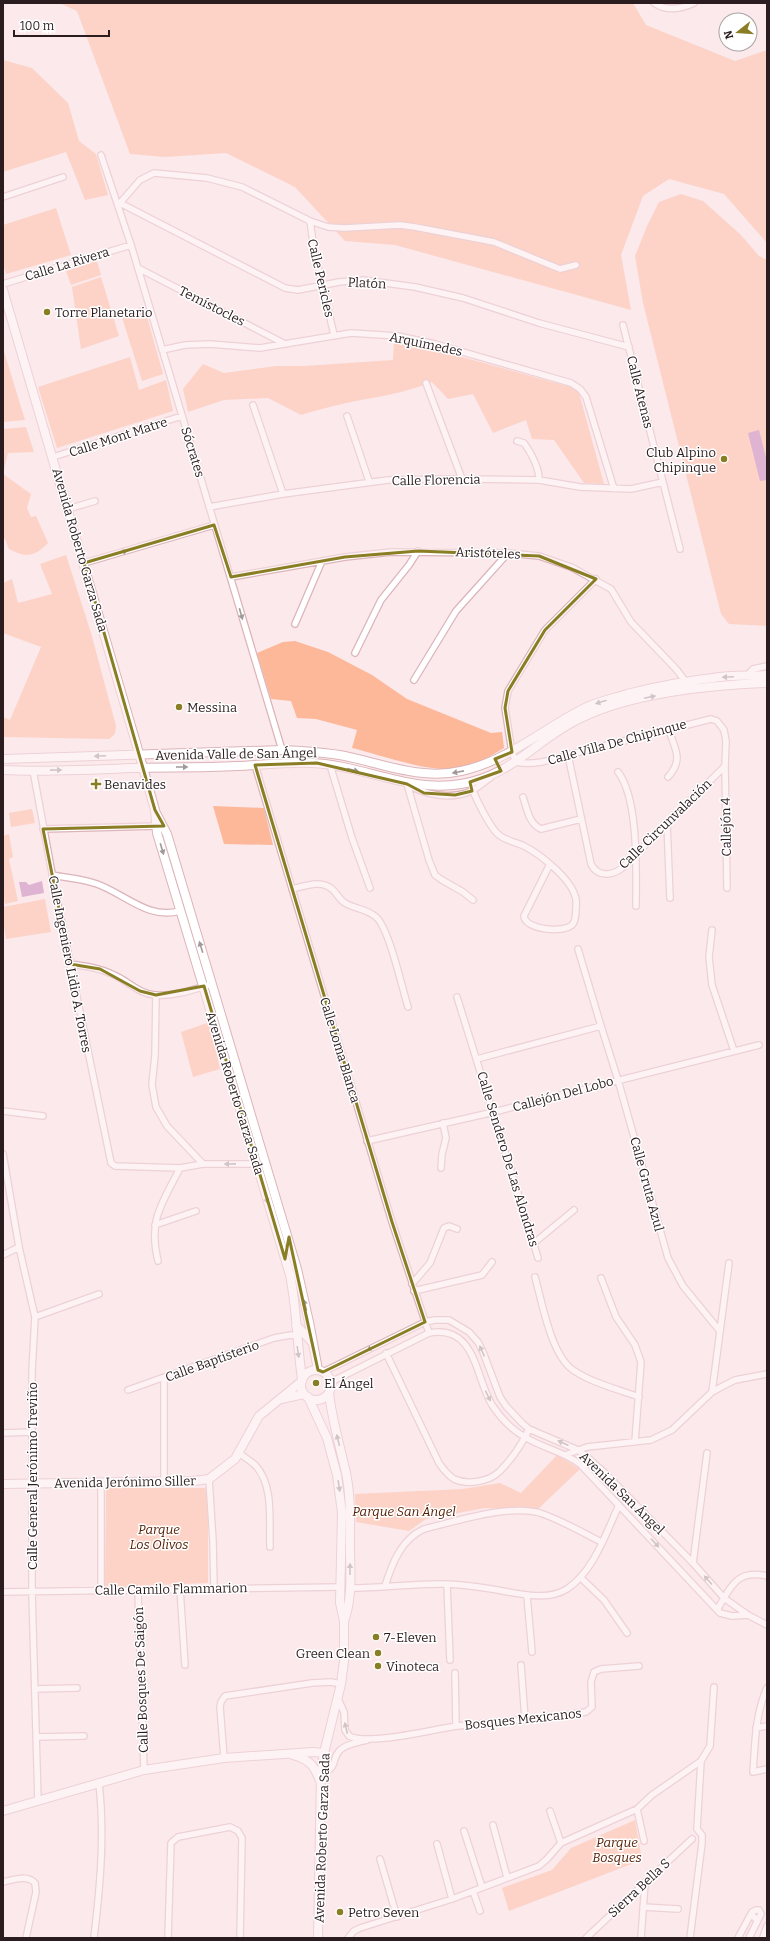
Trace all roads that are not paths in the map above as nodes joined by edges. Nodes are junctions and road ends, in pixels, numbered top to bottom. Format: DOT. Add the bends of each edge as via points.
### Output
graph roads {
  1 [pos="654,3"];
  2 [pos="694,3"];
  3 [pos="101,155"];
  4 [pos="63,177"];
  5 [pos="3,198"];
  6 [pos="119,204"];
  7 [pos="310,221"];
  8 [pos="131,245"];
  9 [pos="576,265"];
  10 [pos="138,268"];
  11 [pos="3,284"];
  12 [pos="322,285"];
  13 [pos="3,290"];
  14 [pos="623,325"];
  15 [pos="334,336"];
  16 [pos="285,344"];
  17 [pos="629,348"];
  18 [pos="162,350"];
  19 [pos="426,383"];
  20 [pos="253,405"];
  21 [pos="182,416"];
  22 [pos="347,416"];
  23 [pos="517,441"];
  24 [pos="53,458"];
  25 [pos="462,479"];
  26 [pos="539,480"];
  27 [pos="369,481"];
  28 [pos="663,482"];
  29 [pos="614,489"];
  30 [pos="283,494"];
  31 [pos="95,501"];
  32 [pos="209,507"];
  33 [pos="68,509"];
  34 [pos="214,525"];
  35 [pos="680,549"];
  36 [pos="418,551"];
  37 [pos="508,553"];
  38 [pos="322,562"];
  39 [pos="84,563"];
  40 [pos="230,577"];
  41 [pos="596,579"];
  42 [pos="295,624"];
  43 [pos="355,653"];
  44 [pos="767,666"];
  45 [pos="767,675"];
  46 [pos="746,676"];
  47 [pos="414,680"];
  48 [pos="767,683"];
  49 [pos="687,686"];
  50 [pos="669,730"];
  51 [pos="282,750"];
  52 [pos="514,751"];
  53 [pos="139,755"];
  54 [pos="568,755"];
  55 [pos="3,759"];
  56 [pos="495,759"];
  57 [pos="520,761"];
  58 [pos="255,765"];
  59 [pos="330,765"];
  60 [pos="726,766"];
  61 [pos="143,768"];
  62 [pos="3,770"];
  63 [pos="33,770"];
  64 [pos="618,772"];
  65 [pos="498,773"];
  66 [pos="668,777"];
  67 [pos="407,784"];
  68 [pos="471,786"];
  69 [pos="523,797"];
  70 [pos="582,819"];
  71 [pos="667,823"];
  72 [pos="160,826"];
  73 [pos="43,829"];
  74 [pos="637,852"];
  75 [pos="550,864"];
  76 [pos="52,875"];
  77 [pos="370,888"];
  78 [pos="727,888"];
  79 [pos="292,889"];
  80 [pos="670,898"];
  81 [pos="472,900"];
  82 [pos="636,906"];
  83 [pos="180,911"];
  84 [pos="712,930"];
  85 [pos="578,949"];
  86 [pos="70,964"];
  87 [pos="212,984"];
  88 [pos="204,986"];
  89 [pos="156,995"];
  90 [pos="457,997"];
  91 [pos="408,1007"];
  92 [pos="601,1026"];
  93 [pos="759,1045"];
  94 [pos="734,1051"];
  95 [pos="477,1059"];
  96 [pos="618,1080"];
  97 [pos="3,1111"];
  98 [pos="494,1112"];
  99 [pos="43,1116"];
  100 [pos="443,1124"];
  101 [pos="367,1141"];
  102 [pos="3,1154"];
  103 [pos="203,1164"];
  104 [pos="256,1164"];
  105 [pos="180,1168"];
  106 [pos="441,1168"];
  107 [pos="5,1181"];
  108 [pos="574,1210"];
  109 [pos="196,1211"];
  110 [pos="282,1222"];
  111 [pos="155,1225"];
  112 [pos="457,1229"];
  113 [pos="534,1243"];
  114 [pos="19,1246"];
  115 [pos="3,1255"];
  116 [pos="538,1258"];
  117 [pos="285,1259"];
  118 [pos="158,1261"];
  119 [pos="492,1262"];
  120 [pos="729,1263"];
  121 [pos="535,1277"];
  122 [pos="601,1278"];
  123 [pos="412,1284"];
  124 [pos="302,1291"];
  125 [pos="414,1291"];
  126 [pos="99,1294"];
  127 [pos="35,1317"];
  128 [pos="425,1322"];
  129 [pos="296,1325"];
  130 [pos="719,1330"];
  131 [pos="429,1333"];
  132 [pos="296,1336"];
  133 [pos="313,1344"];
  134 [pos="386,1353"];
  135 [pos="321,1371"];
  136 [pos="767,1374"];
  137 [pos="164,1379"];
  138 [pos="302,1380"];
  139 [pos="331,1382"];
  140 [pos="128,1390"];
  141 [pos="329,1392"];
  142 [pos="712,1392"];
  143 [pos="306,1396"];
  144 [pos="638,1397"];
  145 [pos="280,1399"];
  146 [pos="529,1429"];
  147 [pos="32,1432"];
  148 [pos="3,1433"];
  149 [pos="525,1438"];
  150 [pos="635,1442"];
  151 [pos="578,1450"];
  152 [pos="239,1453"];
  153 [pos="707,1453"];
  154 [pos="565,1455"];
  155 [pos="209,1479"];
  156 [pos="101,1482"];
  157 [pos="164,1482"];
  158 [pos="3,1484"];
  159 [pos="32,1484"];
  160 [pos="619,1505"];
  161 [pos="601,1542"];
  162 [pos="270,1547"];
  163 [pos="693,1563"];
  164 [pos="767,1576"];
  165 [pos="581,1578"];
  166 [pos="447,1584"];
  167 [pos="385,1586"];
  168 [pos="340,1587"];
  169 [pos="214,1588"];
  170 [pos="350,1588"];
  171 [pos="180,1589"];
  172 [pos="138,1590"];
  173 [pos="101,1591"];
  174 [pos="3,1592"];
  175 [pos="32,1593"];
  176 [pos="527,1596"];
  177 [pos="724,1598"];
  178 [pos="717,1610"];
  179 [pos="748,1614"];
  180 [pos="344,1621"];
  181 [pos="767,1625"];
  182 [pos="627,1633"];
  183 [pos="532,1652"];
  184 [pos="450,1660"];
  185 [pos="186,1665"];
  186 [pos="521,1665"];
  187 [pos="640,1666"];
  188 [pos="455,1674"];
  189 [pos="341,1684"];
  190 [pos="714,1687"];
  191 [pos="77,1688"];
  192 [pos="767,1688"];
  193 [pos="35,1690"];
  194 [pos="337,1698"];
  195 [pos="525,1719"];
  196 [pos="456,1726"];
  197 [pos="767,1726"];
  198 [pos="756,1728"];
  199 [pos="84,1736"];
  200 [pos="36,1737"];
  201 [pos="371,1738"];
  202 [pos="324,1753"];
  203 [pos="288,1754"];
  204 [pos="224,1758"];
  205 [pos="702,1761"];
  206 [pos="767,1769"];
  207 [pos="144,1770"];
  208 [pos="322,1775"];
  209 [pos="99,1784"];
  210 [pos="321,1784"];
  211 [pos="38,1801"];
  212 [pos="637,1809"];
  213 [pos="3,1811"];
  214 [pos="550,1811"];
  215 [pos="493,1825"];
  216 [pos="464,1831"];
  217 [pos="692,1839"];
  218 [pos="644,1841"];
  219 [pos="561,1843"];
  220 [pos="437,1844"];
  221 [pos="380,1859"];
  222 [pos="507,1877"];
  223 [pos="3,1882"];
  224 [pos="644,1883"];
  225 [pos="482,1887"];
  226 [pos="473,1891"];
  227 [pos="452,1899"];
  228 [pos="643,1907"];
  229 [pos="678,1909"];
  230 [pos="480,1911"];
  231 [pos="397,1917"];
  232 [pos="767,1926"];
  233 [pos="764,1937"];
  234 [pos="26,1938"];
  235 [pos="94,1938"];
  236 [pos="168,1938"];
  237 [pos="240,1938"];
  238 [pos="318,1938"];
  239 [pos="348,1938"];
  240 [pos="586,1938"];
  241 [pos="641,1938"];
  242 [pos="690,1938"];
  243 [pos="738,1938"];
  244 [pos="749,1938"];
  1 -- 2 [label="street" via="674,9"];
  3 -- 6 [label="street, Sócrates"];
  4 -- 5 [label="street"];
  6 -- 7 [label="street" via="144,177 162,173 207,178 242,187"];
  6 -- 8 [label="street, Sócrates"];
  6 -- 12 [label="street, Platón" via="285,288 298,290"];
  7 -- 9 [label="street" via="336,228 389,225 415,227 494,242 560,269"];
  7 -- 12 [label="street, Calle Pericles"];
  8 -- 10 [label="street, Sócrates"];
  8 -- 11 [label="street, Calle La Rivera"];
  10 -- 16 [label="street, Temístocles"];
  10 -- 18 [label="street, Sócrates"];
  12 -- 15 [label="street, Calle Pericles"];
  12 -- 17 [label="street, Platón" via="363,280 415,287 463,298"];
  13 -- 24 [label="street, Avenida Roberto Garza Sada"];
  14 -- 17 [label="street, Calle Atenas"];
  15 -- 16 [label="street, Arquímedes"];
  15 -- 29 [label="street, Arquímedes" via="373,333 415,339 571,383 580,388 586,397"];
  16 -- 18 [label="street, Arquímedes" via="260,348 196,344"];
  17 -- 28 [label="street, Calle Atenas"];
  18 -- 21 [label="street, Sócrates"];
  19 -- 25 [label="street"];
  20 -- 30 [label="street"];
  21 -- 24 [label="street, Calle Mont Matre"];
  21 -- 32 [label="street, Sócrates"];
  22 -- 27 [label="street"];
  23 -- 26 [label="street" via="524,443 529,450"];
  24 -- 33 [label="street, Avenida Roberto Garza Sada"];
  25 -- 26 [label="street, Calle Florencia"];
  25 -- 27 [label="street, Calle Florencia"];
  26 -- 29 [label="street, Calle Florencia" via="580,487"];
  27 -- 30 [label="street, Calle Florencia"];
  28 -- 29 [label="street, Calle Florencia" via="631,489"];
  28 -- 35 [label="street, Calle Atenas"];
  30 -- 32 [label="street, Calle Florencia"];
  31 -- 33 [label="street"];
  32 -- 34 [label="street, Sócrates"];
  33 -- 39 [label="street, Avenida Roberto Garza Sada"];
  39 -- 34 [label="street, one-way"];
  34 -- 40 [label="street, Sócrates"];
  36 -- 37 [label="street, Aristóteles"];
  36 -- 38 [label="street, Aristóteles" via="379,553"];
  36 -- 43 [label="street" via="381,600"];
  37 -- 41 [label="street, Aristóteles" via="552,560"];
  37 -- 47 [label="street" via="456,611"];
  38 -- 40 [label="street, Aristóteles"];
  38 -- 42 [label="street"];
  39 -- 53 [label="street, Avenida Roberto Garza Sada"];
  40 -- 51 [label="street, Sócrates, one-way"];
  41 -- 49 [label="street, Aristóteles" via="611,589 631,622 676,669"];
  41 -- 52 [label="street" via="545,630 508,691 506,708"];
  44 -- 46 [label="street" via="753,669"];
  45 -- 46 [label="street, Avenida Valle de San Ángel"];
  46 -- 49 [label="street, Avenida Valle de San Ángel, one-way" via="714,677"];
  48 -- 49 [label="street, Avenida Valle de San Ángel"];
  49 -- 52 [label="street, Avenida Valle de San Ángel, one-way" via="642,690 592,705 559,721"];
  57 -- 49 [label="street, Avenida Valle de San Ángel, one-way" via="560,730 581,718 611,706"];
  50 -- 54 [label="street, Calle Villa De Chipinque"];
  50 -- 60 [label="street, Calle Villa De Chipinque" via="711,719 717,721 724,730"];
  50 -- 66 [label="street" via="678,763"];
  51 -- 53 [label="street, Avenida Valle de San Ángel"];
  56 -- 51 [label="street, Avenida Valle de San Ángel, one-way" via="461,772 429,774 328,753"];
  52 -- 56 [label="street, Avenida Valle de San Ángel"];
  52 -- 57 [label="street"];
  53 -- 55 [label="street, Avenida Valle de San Ángel, one-way"];
  53 -- 61 [label="street, Avenida Roberto Garza Sada"];
  54 -- 57 [label="street, Calle Villa De Chipinque" via="539,763"];
  54 -- 70 [label="street, Calle Circunvalación"];
  56 -- 65 [label="street"];
  57 -- 65 [label="street, Avenida Valle de San Ángel"];
  58 -- 59 [label="street, Avenida Valle de San Ángel"];
  61 -- 58 [label="street, Avenida Valle de San Ángel, one-way"];
  58 -- 79 [label="street, Calle Loma Blanca"];
  59 -- 67 [label="street, Avenida Valle de San Ángel, one-way"];
  59 -- 77 [label="street"];
  60 -- 71 [label="street, Calle Circunvalación"];
  60 -- 78 [label="street, Callejón 4"];
  63 -- 61 [label="street, Avenida Valle de San Ángel, one-way"];
  61 -- 72 [label="street, Avenida Roberto Garza Sada"];
  62 -- 63 [label="street, Avenida Valle de San Ángel"];
  63 -- 73 [label="street, Calle Ingeniero Lidio A. Torres"];
  64 -- 74 [label="street" via="627,790"];
  65 -- 68 [label="street, Avenida Valle de San Ángel"];
  67 -- 68 [label="street, Avenida Valle de San Ángel"];
  67 -- 81 [label="street" via="435,875"];
  68 -- 75 [label="street" via="495,832 506,840 533,851"];
  69 -- 70 [label="street" via="530,818 535,826 541,829"];
  70 -- 74 [label="street, Calle Circunvalación" via="591,864 598,872 607,874 618,871"];
  71 -- 74 [label="street, Calle Circunvalación"];
  71 -- 80 [label="street"];
  72 -- 73 [label="street"];
  72 -- 83 [label="street, Avenida Roberto Garza Sada, one-way"];
  87 -- 72 [label="street, Avenida Roberto Garza Sada, one-way"];
  73 -- 76 [label="street, Calle Ingeniero Lidio A. Torres"];
  74 -- 82 [label="street"];
  75 -- 75 [label="street" via="576,897 574,921 571,926 563,929 537,927 524,920"];
  76 -- 83 [label="street" via="97,883 131,902 152,910 169,913"];
  76 -- 86 [label="street, Calle Ingeniero Lidio A. Torres"];
  79 -- 91 [label="street" via="314,884 325,885 344,903 378,918 386,934"];
  79 -- 101 [label="street, Calle Loma Blanca"];
  83 -- 88 [label="street, Avenida Roberto Garza Sada"];
  84 -- 94 [label="street" via="709,957 712,985"];
  85 -- 92 [label="street, Calle Gruta Azul"];
  86 -- 89 [label="street" via="100,969 140,990"];
  86 -- 105 [label="street, Calle Ingeniero Lidio A. Torres" via="111,1163 115,1166"];
  87 -- 88 [label="street"];
  87 -- 110 [label="street, Avenida Roberto Garza Sada"];
  88 -- 89 [label="street"];
  88 -- 104 [label="street, Avenida Roberto Garza Sada"];
  89 -- 103 [label="street" via="152,1085 156,1108 167,1126"];
  90 -- 95 [label="street, Calle Sendero De Las Alondras"];
  92 -- 95 [label="street"];
  92 -- 96 [label="street, Calle Gruta Azul"];
  93 -- 94 [label="street, Callejón Del Lobo"];
  94 -- 96 [label="street, Callejón Del Lobo"];
  95 -- 98 [label="street, Calle Sendero De Las Alondras"];
  96 -- 98 [label="street, Callejón Del Lobo"];
  96 -- 130 [label="street, Calle Gruta Azul" via="668,1258 683,1286"];
  97 -- 99 [label="street"];
  98 -- 100 [label="street, Callejón Del Lobo"];
  98 -- 113 [label="street, Calle Sendero De Las Alondras"];
  100 -- 101 [label="street, Callejón Del Lobo"];
  100 -- 106 [label="street" via="446,1138"];
  101 -- 123 [label="street, Calle Loma Blanca"];
  102 -- 107 [label="street, Calle General Jerónimo Treviño"];
  104 -- 103 [label="street, one-way"];
  103 -- 105 [label="street"];
  104 -- 117 [label="street, Avenida Roberto Garza Sada, one-way"];
  105 -- 111 [label="street" via="158,1210"];
  107 -- 114 [label="street, Calle General Jerónimo Treviño"];
  108 -- 113 [label="street"];
  109 -- 111 [label="street"];
  110 -- 117 [label="street" via="280,1229 286,1251"];
  110 -- 124 [label="street, Avenida Roberto Garza Sada"];
  111 -- 118 [label="street"];
  112 -- 123 [label="street" via="449,1226 444,1228 430,1263"];
  113 -- 116 [label="street, Calle Sendero De Las Alondras"];
  114 -- 115 [label="street"];
  114 -- 127 [label="street, Calle General Jerónimo Treviño"];
  117 -- 124 [label="street" via="290,1264 295,1281"];
  117 -- 129 [label="street, Avenida Roberto Garza Sada" via="292,1288"];
  119 -- 125 [label="street" via="482,1275"];
  120 -- 130 [label="street"];
  121 -- 144 [label="street" via="555,1346 565,1364 581,1375"];
  122 -- 144 [label="street" via="616,1317 639,1353 641,1370"];
  123 -- 125 [label="street, Calle Loma Blanca"];
  133 -- 124 [label="street, Avenida Roberto Garza Sada, one-way"];
  125 -- 128 [label="street, Calle Loma Blanca"];
  126 -- 127 [label="street"];
  127 -- 147 [label="street, Calle General Jerónimo Treviño"];
  128 -- 131 [label="street, Calle Loma Blanca"];
  128 -- 135 [label="street, Avenida San Ángel, one-way"];
  146 -- 128 [label="street, Avenida San Ángel, one-way" via="506,1406 478,1342 470,1332 449,1320"];
  129 -- 132 [label="street, Avenida Roberto Garza Sada"];
  129 -- 133 [label="street"];
  130 -- 142 [label="street"];
  131 -- 134 [label="street, Avenida San Ángel"];
  131 -- 149 [label="street, Avenida San Ángel, one-way" via="447,1332 463,1342 473,1358 493,1405 511,1427"];
  132 -- 137 [label="street, Calle Baptisterio" via="274,1338"];
  132 -- 138 [label="street, Avenida Roberto Garza Sada, one-way"];
  133 -- 135 [label="street, Avenida Roberto Garza Sada"];
  134 -- 139 [label="street, Avenida San Ángel"];
  134 -- 149 [label="street" via="439,1464 454,1478 464,1482 488,1479 498,1473"];
  135 -- 138 [label="street" via="307,1373"];
  135 -- 139 [label="street"];
  136 -- 142 [label="street" via="735,1380"];
  137 -- 140 [label="street, Calle Baptisterio"];
  137 -- 157 [label="street"];
  138 -- 143 [label="street"];
  138 -- 145 [label="street, Avenida Jerónimo Siller"];
  139 -- 141 [label="street"];
  141 -- 143 [label="street" via="317,1400"];
  170 -- 141 [label="street, Avenida Roberto Garza Sada, one-way" via="349,1494"];
  142 -- 150 [label="street" via="672,1430 651,1440"];
  143 -- 145 [label="street, Avenida Jerónimo Siller"];
  143 -- 168 [label="street, Avenida Roberto Garza Sada, one-way" via="327,1438 338,1475 342,1513"];
  144 -- 150 [label="street"];
  145 -- 152 [label="street, Avenida Jerónimo Siller" via="259,1416"];
  146 -- 149 [label="street"];
  151 -- 146 [label="street, Avenida San Ángel, one-way"];
  147 -- 148 [label="street"];
  147 -- 159 [label="street, Calle General Jerónimo Treviño"];
  149 -- 154 [label="street, Avenida San Ángel"];
  150 -- 151 [label="street" via="611,1443"];
  151 -- 154 [label="street"];
  151 -- 163 [label="street, Avenida San Ángel" via="605,1473"];
  152 -- 155 [label="street, Avenida Jerónimo Siller" via="225,1468"];
  152 -- 162 [label="street" via="255,1465 265,1480"];
  153 -- 163 [label="street"];
  154 -- 160 [label="street, Avenida San Ángel" via="580,1464"];
  155 -- 157 [label="street, Avenida Jerónimo Siller"];
  155 -- 169 [label="street"];
  156 -- 157 [label="street, Avenida Jerónimo Siller"];
  156 -- 159 [label="street, Avenida Jerónimo Siller"];
  156 -- 173 [label="street"];
  158 -- 159 [label="street, Avenida Jerónimo Siller"];
  159 -- 175 [label="street, Calle General Jerónimo Treviño"];
  160 -- 161 [label="street"];
  160 -- 178 [label="street, Avenida San Ángel, one-way"];
  161 -- 165 [label="street"];
  161 -- 167 [label="street" via="541,1514 502,1511 416,1532 402,1547"];
  177 -- 163 [label="street, Avenida San Ángel, one-way"];
  164 -- 177 [label="street" via="745,1575 736,1580"];
  165 -- 176 [label="street" via="555,1594"];
  165 -- 182 [label="street" via="604,1600"];
  166 -- 167 [label="street"];
  166 -- 176 [label="street"];
  166 -- 184 [label="street"];
  167 -- 170 [label="street"];
  168 -- 169 [label="street, Calle Camilo Flammarion"];
  168 -- 180 [label="street, Avenida Roberto Garza Sada"];
  169 -- 171 [label="street, Calle Camilo Flammarion"];
  170 -- 180 [label="street, Avenida Roberto Garza Sada"];
  171 -- 172 [label="street, Calle Camilo Flammarion"];
  171 -- 185 [label="street"];
  172 -- 173 [label="street, Calle Camilo Flammarion"];
  172 -- 207 [label="street, Calle Bosques De Saigón"];
  173 -- 175 [label="street, Calle Camilo Flammarion"];
  174 -- 175 [label="street, Calle Camilo Flammarion"];
  175 -- 193 [label="street, Calle General Jerónimo Treviño"];
  176 -- 183 [label="street"];
  177 -- 178 [label="street"];
  177 -- 179 [label="street, Avenida San Ángel"];
  178 -- 179 [label="street" via="732,1616"];
  179 -- 181 [label="street, Avenida San Ángel"];
  180 -- 189 [label="street, Avenida Roberto Garza Sada"];
  186 -- 195 [label="street"];
  187 -- 195 [label="street, Bosques Mexicanos" via="600,1669 594,1672 591,1682 593,1704 590,1711"];
  188 -- 196 [label="street"];
  189 -- 194 [label="street, Avenida Roberto Garza Sada"];
  189 -- 204 [label="street" via="312,1683 225,1696 220,1707"];
  190 -- 205 [label="street" via="710,1746"];
  191 -- 193 [label="street"];
  192 -- 198 [label="street"];
  193 -- 200 [label="street, Calle General Jerónimo Treviño"];
  201 -- 194 [label="street, Bosques Mexicanos, one-way" via="352,1737 347,1734 344,1712"];
  194 -- 202 [label="street, Avenida Roberto Garza Sada"];
  195 -- 196 [label="street, Bosques Mexicanos"];
  196 -- 201 [label="street, Bosques Mexicanos" via="402,1736"];
  197 -- 198 [label="street"];
  198 -- 206 [label="street" via="753,1772"];
  199 -- 200 [label="street"];
  200 -- 211 [label="street, Calle General Jerónimo Treviño"];
  201 -- 208 [label="street, Bosques Mexicanos" via="341,1749 332,1768"];
  202 -- 203 [label="street"];
  202 -- 208 [label="street, Avenida Roberto Garza Sada"];
  203 -- 204 [label="street"];
  203 -- 210 [label="street" via="310,1763"];
  204 -- 207 [label="street"];
  205 -- 212 [label="street" via="652,1795"];
  205 -- 242 [label="street" via="697,1829 702,1835 702,1843"];
  207 -- 209 [label="street"];
  208 -- 210 [label="street, Avenida Roberto Garza Sada"];
  209 -- 211 [label="street"];
  209 -- 235 [label="street" via="102,1807"];
  210 -- 238 [label="street, Avenida Roberto Garza Sada"];
  211 -- 213 [label="street"];
  212 -- 218 [label="street"];
  212 -- 219 [label="street"];
  214 -- 219 [label="street"];
  215 -- 222 [label="street"];
  216 -- 225 [label="street"];
  217 -- 224 [label="street, Sierra Bella S"];
  219 -- 222 [label="street" via="539,1866"];
  220 -- 227 [label="street"];
  221 -- 231 [label="street"];
  222 -- 225 [label="street"];
  223 -- 234 [label="street" via="30,1878 35,1883 36,1892"];
  224 -- 228 [label="street"];
  224 -- 240 [label="street, Sierra Bella S"];
  225 -- 226 [label="street"];
  226 -- 227 [label="street"];
  226 -- 230 [label="street"];
  227 -- 231 [label="street"];
  228 -- 229 [label="street"];
  228 -- 241 [label="street"];
  231 -- 239 [label="street" via="357,1930"];
  232 -- 233 [label="street"];
  236 -- 237 [label="street" via="171,1843 178,1837 230,1827 238,1831 242,1838"];
  243 -- 244 [label="street" via="752,1915 753,1918 759,1918"];
}
